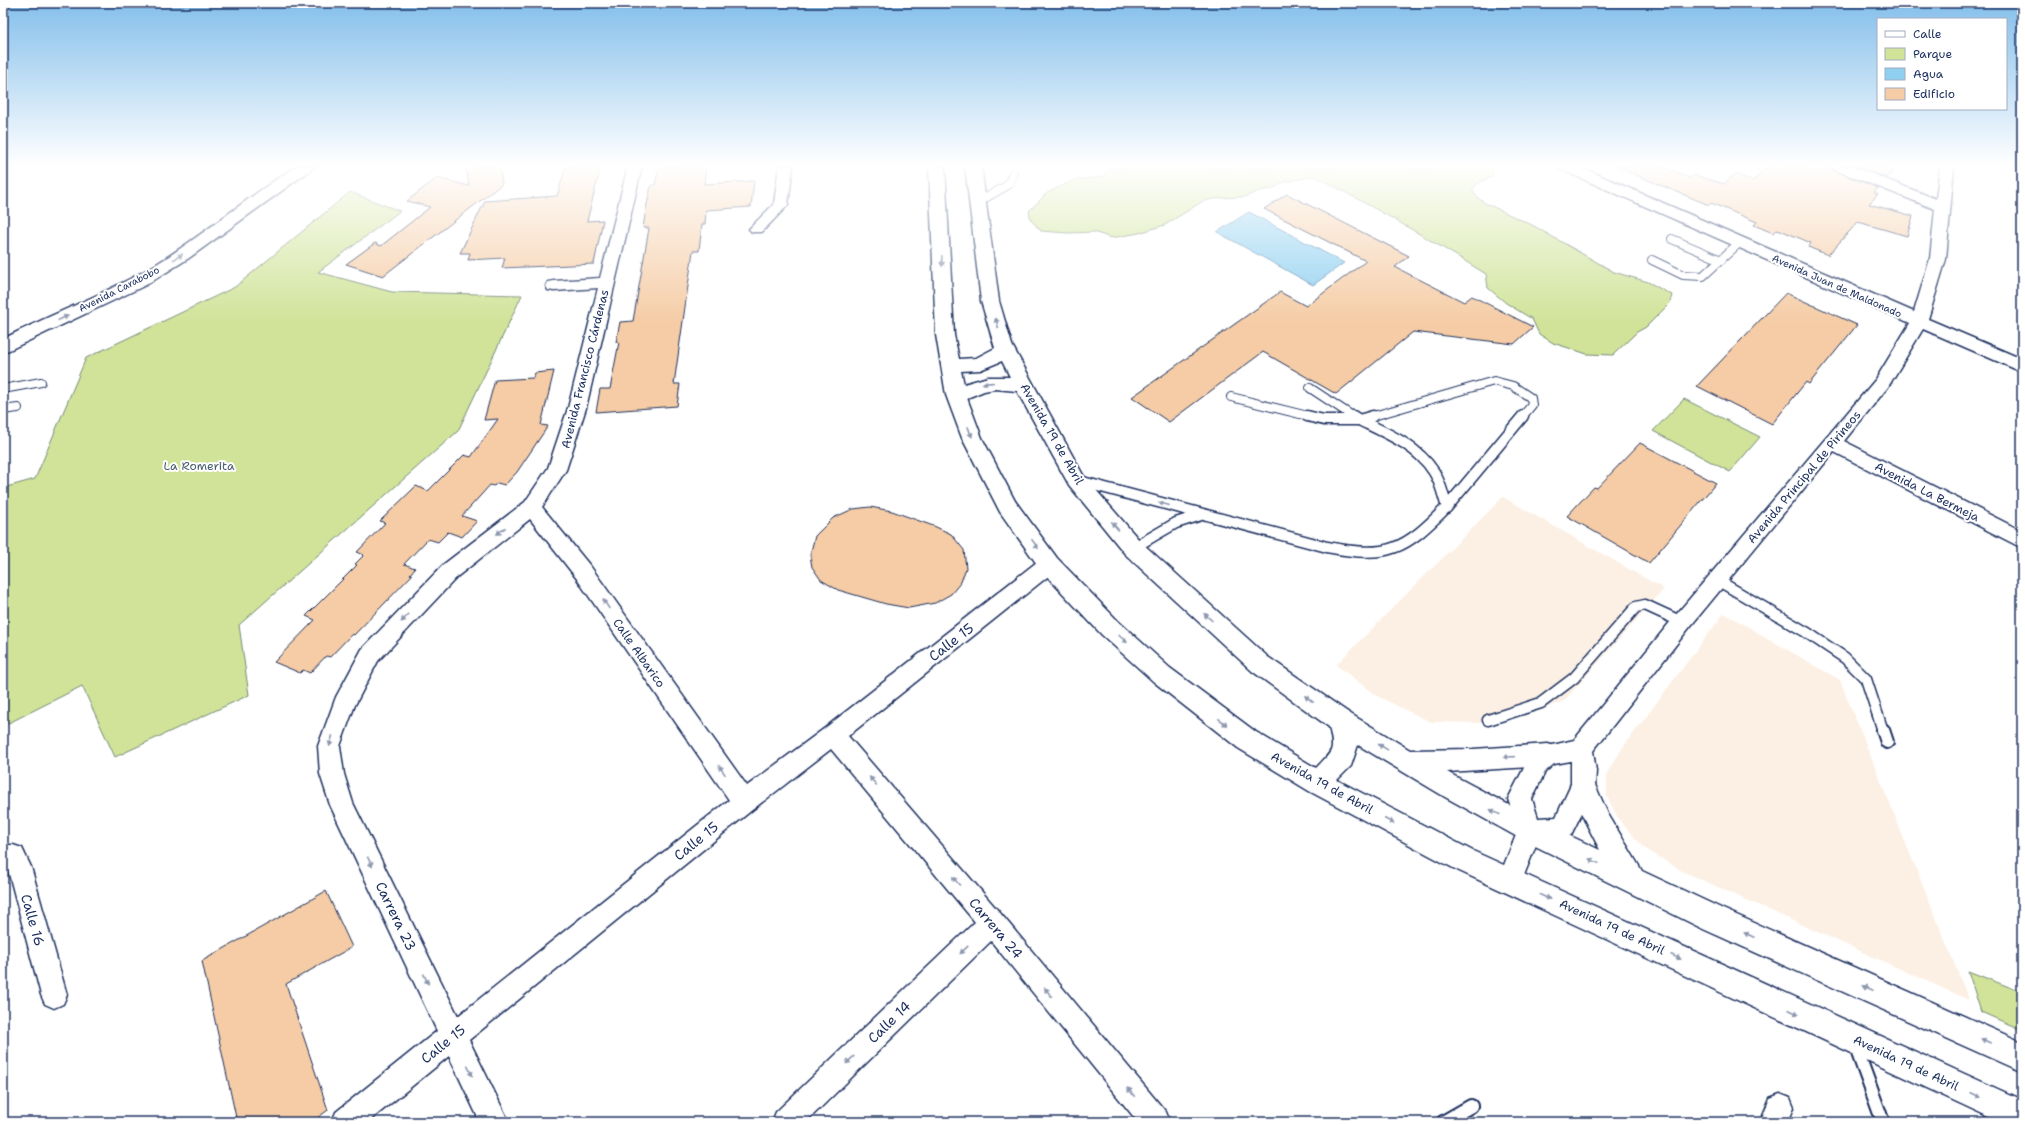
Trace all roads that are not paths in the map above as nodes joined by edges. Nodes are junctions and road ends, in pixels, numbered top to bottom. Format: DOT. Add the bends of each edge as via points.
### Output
graph roads {
  1 [pos="210,218"];
  2 [pos="231,218"];
  3 [pos="622,218"];
  4 [pos="768,218"];
  5 [pos="939,218"];
  6 [pos="980,218"];
  7 [pos="1684,218"];
  8 [pos="1942,218"];
  9 [pos="757,229"];
  10 [pos="1672,239"];
  11 [pos="1739,243"];
  12 [pos="1652,260"];
  13 [pos="1721,260"];
  14 [pos="607,282"];
  15 [pos="554,286"];
  16 [pos="1919,322"];
  17 [pos="3,335"];
  18 [pos="3,347"];
  19 [pos="1005,350"];
  20 [pos="950,364"];
  21 [pos="2022,366"];
  22 [pos="41,382"];
  23 [pos="1023,385"];
  24 [pos="1310,388"];
  25 [pos="3,389"];
  26 [pos="956,395"];
  27 [pos="1231,397"];
  28 [pos="18,408"];
  29 [pos="3,410"];
  30 [pos="1359,420"];
  31 [pos="1832,443"];
  32 [pos="1076,480"];
  33 [pos="532,507"];
  34 [pos="1447,507"];
  35 [pos="1201,514"];
  36 [pos="2022,540"];
  37 [pos="1133,548"];
  38 [pos="1049,564"];
  39 [pos="1717,580"];
  40 [pos="1682,622"];
  41 [pos="344,704"];
  42 [pos="1488,720"];
  43 [pos="1340,721"];
  44 [pos="833,735"];
  45 [pos="1887,742"];
  46 [pos="1581,750"];
  47 [pos="1548,755"];
  48 [pos="1406,761"];
  49 [pos="1318,783"];
  50 [pos="1583,786"];
  51 [pos="744,802"];
  52 [pos="1530,830"];
  53 [pos="3,856"];
  54 [pos="1510,880"];
  55 [pos="1633,880"];
  56 [pos="992,922"];
  57 [pos="54,995"];
  58 [pos="453,1036"];
  59 [pos="1853,1039"];
  60 [pos="2022,1057"];
  61 [pos="1471,1106"];
  62 [pos="2022,1116"];
  63 [pos="346,1122"];
  64 [pos="495,1122"];
  65 [pos="786,1122"];
  66 [pos="1156,1122"];
  67 [pos="1443,1122"];
  68 [pos="1883,1122"];
  1 -- 17 [label="main road, Avenida Carabobo" via="159,255 122,276"];
  18 -- 2 [label="main road, Avenida Carabobo, one-way" via="140,281"];
  3 -- 14 [label="street, Avenida Francisco Cárdenas"];
  4 -- 9 [label="street"];
  5 -- 20 [label="main road, Avenida 19 de Abril, one-way" via="945,335"];
  19 -- 6 [label="main road, Avenida 19 de Abril, one-way" via="990,301"];
  7 -- 11 [label="street, Avenida Juan de Maldonado"];
  8 -- 16 [label="street, Avenida Principal de Pirineos" via="1938,260"];
  10 -- 13 [label="lane"];
  11 -- 13 [label="lane"];
  11 -- 16 [label="street, Avenida Juan de Maldonado"];
  12 -- 13 [label="lane" via="1696,277 1703,276"];
  14 -- 15 [label="street"];
  14 -- 33 [label="street, Avenida Francisco Cárdenas" via="562,459"];
  16 -- 21 [label="street, Avenida Juan de Maldonado"];
  16 -- 31 [label="street, Avenida Principal de Pirineos" via="1882,383"];
  19 -- 20 [label="main road" via="978,365"];
  19 -- 23 [label="main road, Avenida 19 de Abril"];
  20 -- 26 [label="main road, Avenida 19 de Abril"];
  22 -- 25 [label="lane"];
  23 -- 26 [label="main road, one-way" via="980,383"];
  23 -- 32 [label="main road, Avenida 19 de Abril"];
  24 -- 30 [label="lane"];
  26 -- 38 [label="main road, Avenida 19 de Abril, one-way" via="972,438 1007,506"];
  27 -- 30 [label="lane" via="1324,420"];
  28 -- 29 [label="lane"];
  30 -- 34 [label="lane" via="1397,438 1421,456 1435,472"];
  30 -- 34 [label="lane" via="1494,381 1513,386 1531,398 1532,405"];
  31 -- 36 [label="street, Avenida La Bermeja"];
  31 -- 39 [label="street, Avenida Principal de Pirineos"];
  35 -- 32 [label="lane, one-way"];
  37 -- 32 [label="main road, Avenida 19 de Abril, one-way"];
  33 -- 41 [label="street, Avenida Francisco Cárdenas, one-way" via="451,570 381,643 370,655"];
  51 -- 33 [label="street, Calle Albarico, one-way" via="584,573"];
  34 -- 35 [label="lane" via="1415,537 1399,546 1371,553 1327,547"];
  35 -- 37 [label="lane" via="1176,523"];
  43 -- 37 [label="main road, Avenida 19 de Abril, one-way" via="1260,664"];
  38 -- 44 [label="street, Calle 15"];
  38 -- 49 [label="main road, Avenida 19 de Abril, one-way" via="1110,628 1162,675 1247,740"];
  39 -- 40 [label="street, Avenida Principal de Pirineos"];
  39 -- 45 [label="lane" via="1845,658 1866,679"];
  40 -- 42 [label="lane" via="1645,605 1636,607 1574,678 1541,703"];
  40 -- 46 [label="street, Avenida Principal de Pirineos"];
  41 -- 58 [label="street, Carrera 23, one-way" via="329,746 334,780 342,804"];
  48 -- 43 [label="main road, Avenida 19 de Abril, one-way"];
  43 -- 49 [label="main road" via="1346,746 1342,758"];
  44 -- 51 [label="street, Calle 15"];
  56 -- 44 [label="street, Carrera 24, one-way"];
  46 -- 47 [label="street"];
  46 -- 50 [label="street"];
  47 -- 48 [label="main road, one-way"];
  47 -- 52 [label="street" via="1538,765 1520,799"];
  52 -- 48 [label="main road, Avenida 19 de Abril, one-way"];
  49 -- 54 [label="main road, Avenida 19 de Abril, one-way" via="1427,841"];
  50 -- 52 [label="street" via="1563,827"];
  50 -- 55 [label="main road" via="1606,840"];
  51 -- 58 [label="street, Calle 15"];
  52 -- 54 [label="street"];
  55 -- 52 [label="main road, Avenida 19 de Abril, one-way"];
  53 -- 57 [label="street, Calle 16" via="12,856 18,867"];
  54 -- 59 [label="main road, Avenida 19 de Abril, one-way"];
  60 -- 55 [label="main road, Avenida 19 de Abril, one-way" via="1713,919"];
  56 -- 65 [label="street, Calle 14, one-way"];
  66 -- 56 [label="street, Carrera 24, one-way"];
  58 -- 63 [label="street, Calle 15"];
  58 -- 64 [label="street, Carrera 23, one-way"];
  59 -- 62 [label="main road, Avenida 19 de Abril, one-way"];
  59 -- 68 [label="lane"];
  61 -- 67 [label="lane"];
}
